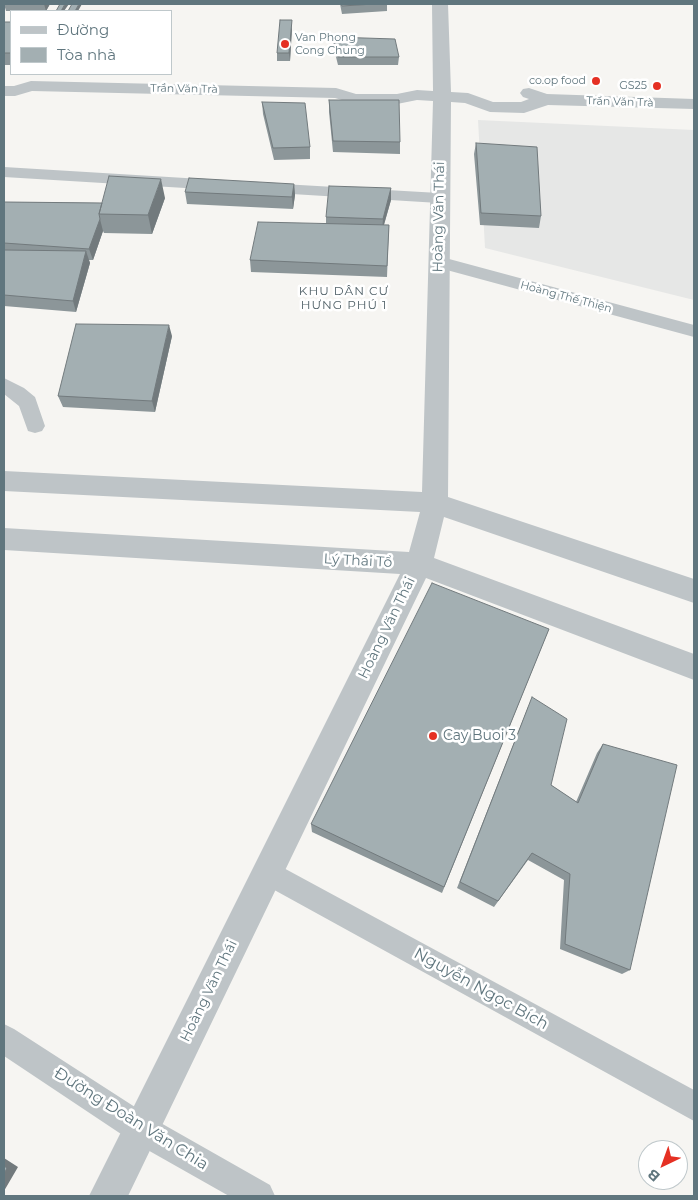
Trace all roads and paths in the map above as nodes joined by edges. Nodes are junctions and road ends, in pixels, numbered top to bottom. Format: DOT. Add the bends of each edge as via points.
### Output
graph roads {
  1 [pos="440,4"];
  2 [pos="4,79"];
  3 [pos="31,86"];
  4 [pos="4,91"];
  5 [pos="443,96"];
  6 [pos="545,99"];
  7 [pos="694,104"];
  8 [pos="4,172"];
  9 [pos="439,198"];
  10 [pos="438,262"];
  11 [pos="694,331"];
  12 [pos="4,385"];
  13 [pos="35,426"];
  14 [pos="4,481"];
  15 [pos="435,503"];
  16 [pos="4,539"];
  17 [pos="419,564"];
  18 [pos="694,591"];
  19 [pos="694,666"];
  20 [pos="267,872"];
  21 [pos="4,1039"];
  22 [pos="694,1106"];
  23 [pos="141,1129"];
  24 [pos="108,1196"];
  25 [pos="260,1196"];
  1 -- 5 [label="street, Hoàng Văn Thái"];
  2 -- 3 [label="street, Trần Văn Trà"];
  3 -- 4 [label="street, Trần Văn Trà"];
  3 -- 5 [label="street, Trần Văn Trà" via="336,93 354,99"];
  5 -- 6 [label="street, Trần Văn Trà" via="485,88 519,90"];
  5 -- 6 [label="street, Trần Văn Trà" via="490,107 524,108"];
  5 -- 9 [label="street, Hoàng Văn Thái"];
  6 -- 7 [label="street, Trần Văn Trà"];
  8 -- 9 [label="street"];
  9 -- 10 [label="street, Hoàng Văn Thái"];
  10 -- 11 [label="street, Hoàng Thế Thiện"];
  10 -- 15 [label="street, Hoàng Văn Thái"];
  12 -- 13 [label="street" via="28,402"];
  14 -- 15 [label="street"];
  15 -- 17 [label="street, Hoàng Văn Thái"];
  15 -- 18 [label="street"];
  16 -- 17 [label="street, Lý Thái Tổ"];
  17 -- 19 [label="street, Lý Thái Tổ"];
  17 -- 20 [label="street, Hoàng Văn Thái"];
  20 -- 22 [label="street, Nguyễn Ngọc Bích"];
  20 -- 23 [label="street, Hoàng Văn Thái"];
  21 -- 23 [label="street, Đường Đoàn Văn Chia"];
  23 -- 24 [label="street, Hoàng Văn Thái"];
  23 -- 25 [label="street, Đường Đoàn Văn Chia"];
}
